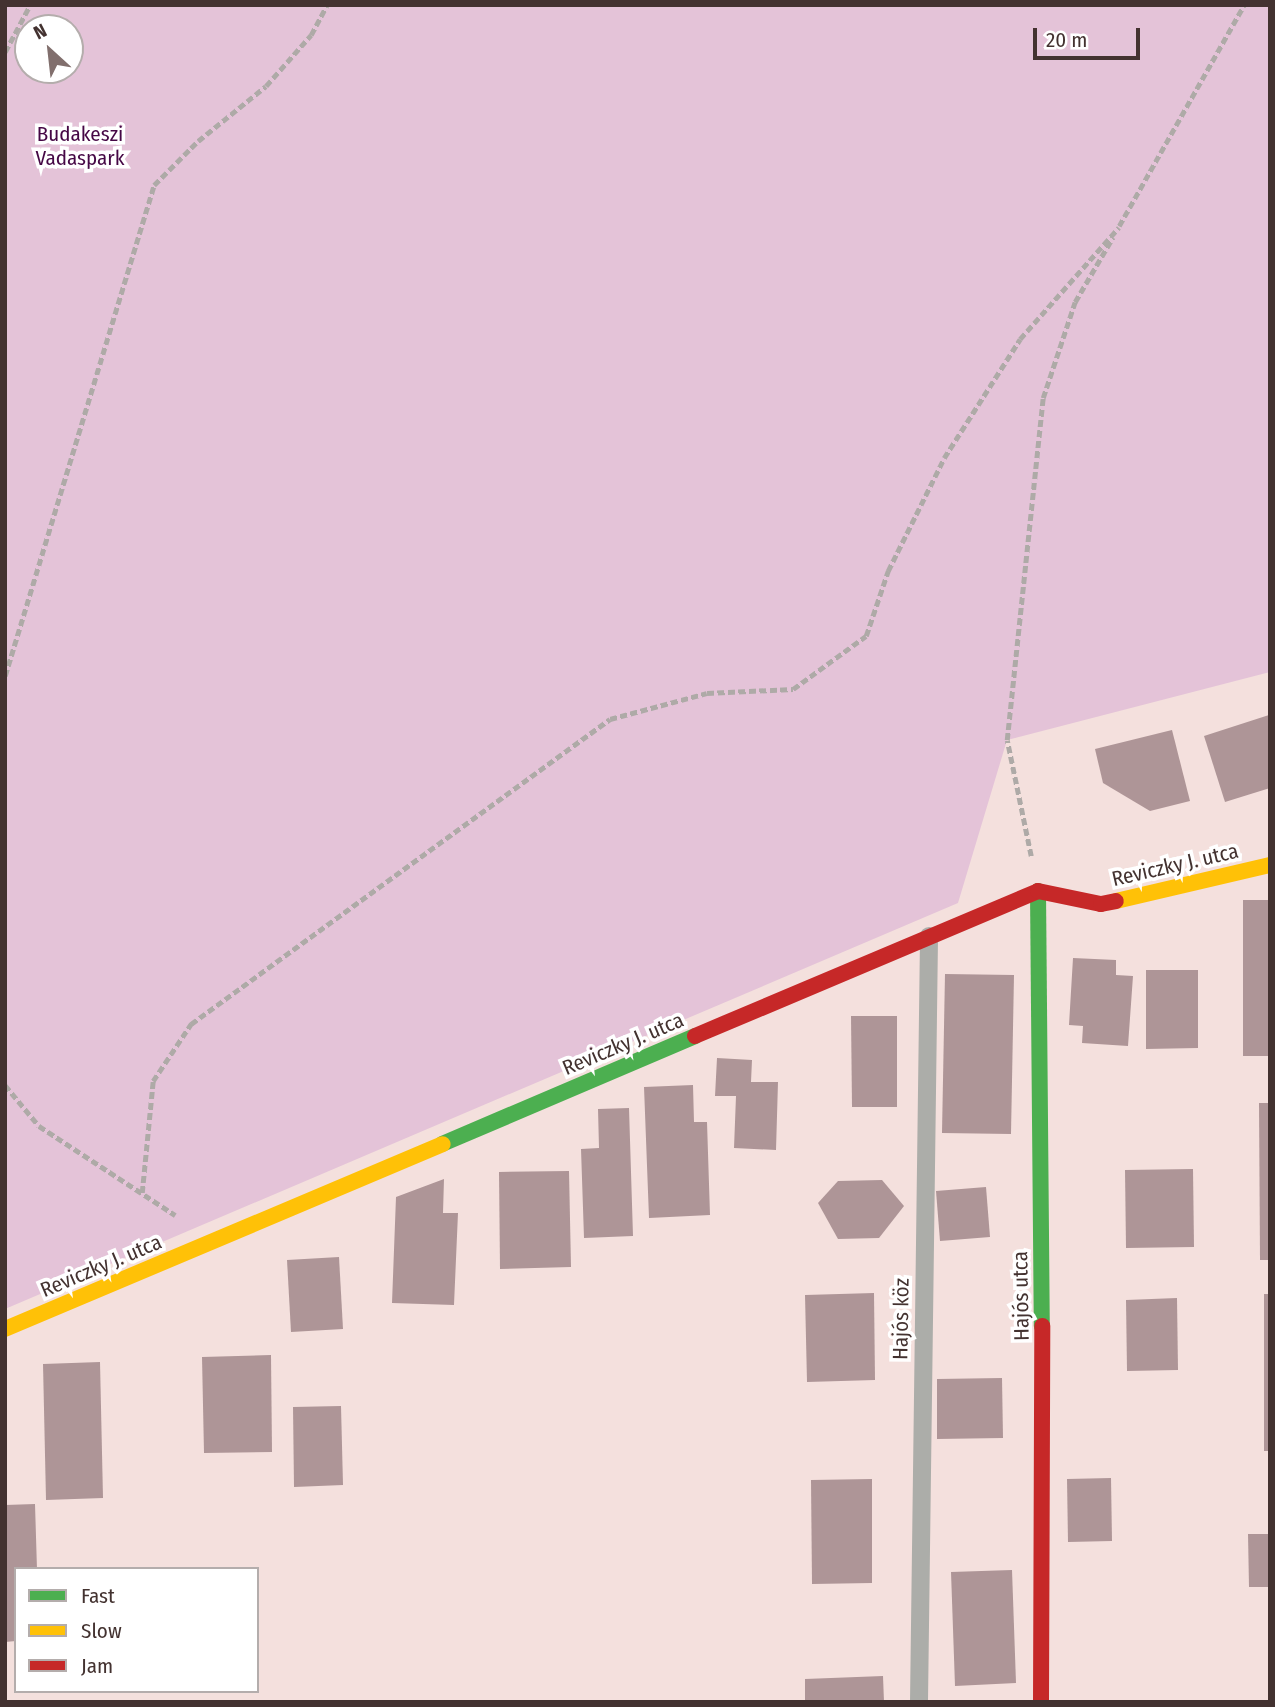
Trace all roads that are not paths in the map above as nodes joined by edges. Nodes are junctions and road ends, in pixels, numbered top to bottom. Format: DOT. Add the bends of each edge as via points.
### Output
graph roads {
  1 [pos="1270,865"];
  2 [pos="1038,891"];
  3 [pos="929,936"];
  4 [pos="5,1329"];
  5 [pos="919,1702"];
  6 [pos="1041,1702"];
  1 -- 2 [label="street, Reviczky J. utca" via="1101,904"];
  2 -- 3 [label="street, Reviczky J. utca"];
  2 -- 6 [label="street, Hajós utca" via="1044,1514"];
  3 -- 4 [label="street, Reviczky J. utca"];
  3 -- 5 [label="lane, Hajós köz"];
}
